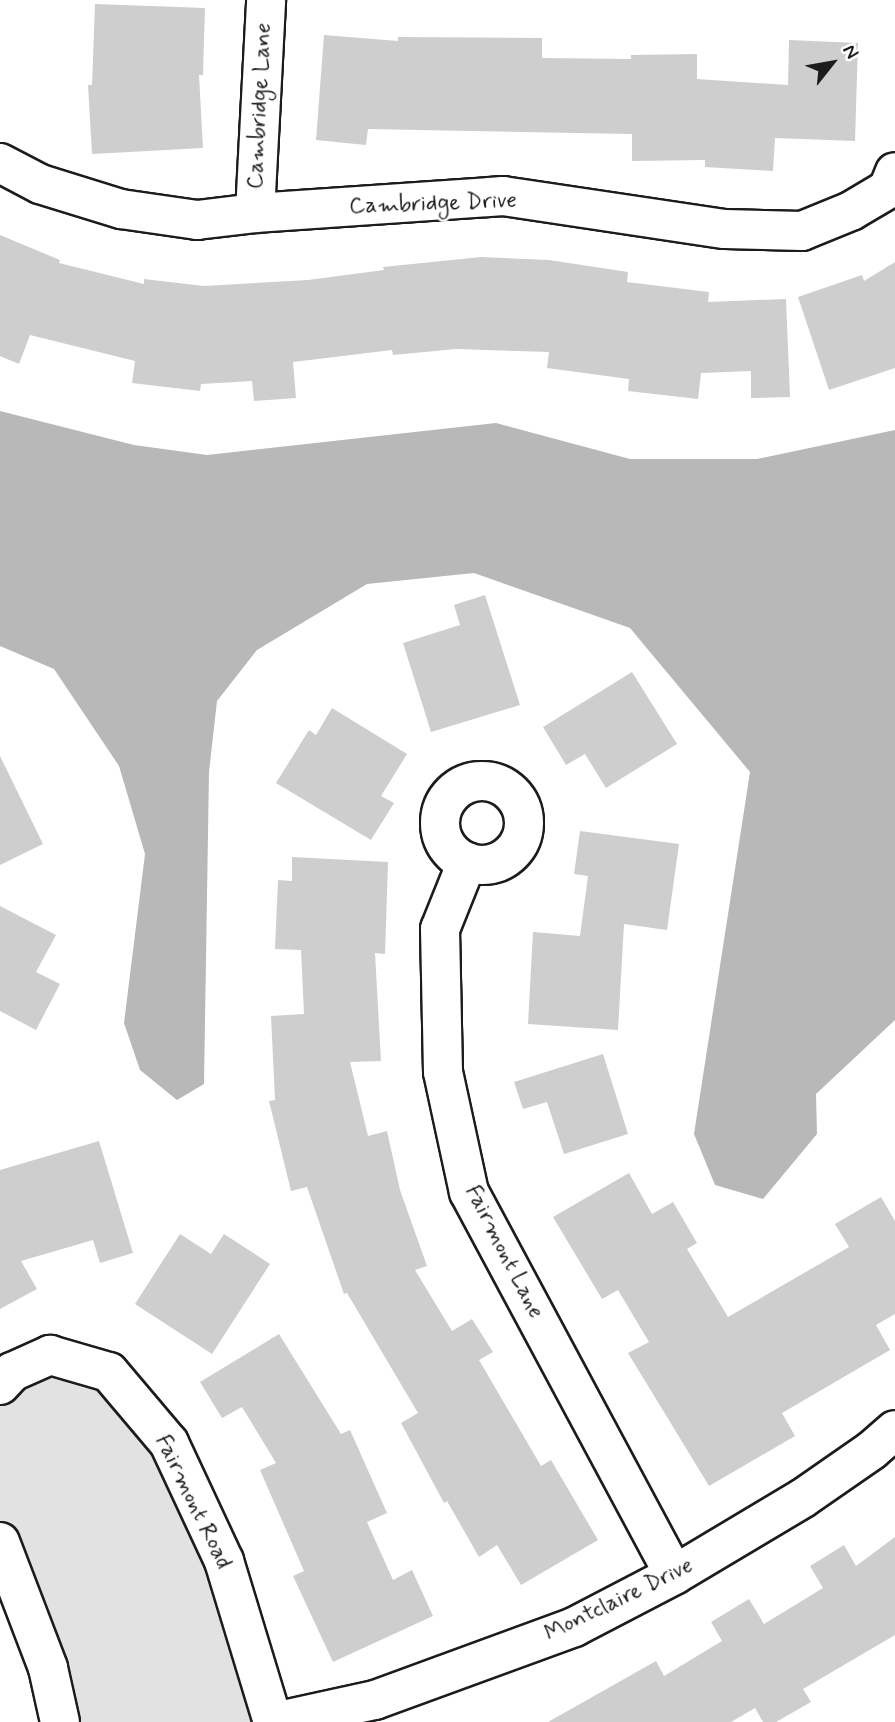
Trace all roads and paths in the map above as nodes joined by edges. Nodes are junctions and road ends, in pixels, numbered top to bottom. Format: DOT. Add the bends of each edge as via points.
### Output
graph roads {
  1 [pos="266,0"];
  2 [pos="0,163"];
  3 [pos="895,172"];
  4 [pos="255,213"];
  5 [pos="467,862"];
  6 [pos="0,1385"];
  7 [pos="895,1430"];
  8 [pos="0,1542"];
  9 [pos="674,1575"];
  10 [pos="60,1722"];
  11 [pos="274,1722"];
  1 -- 4 [label="street, Cambridge Lane"];
  2 -- 4 [label="street, Cambridge Drive" via="40,184 121,209 197,220"];
  3 -- 4 [label="street, Cambridge Drive" via="888,189 851,211 802,231 725,229 503,196"];
  5 -- 9 [label="street, Fairmont Lane" via="440,929 443,1072 469,1192"];
  6 -- 11 [label="street, Fairmont Road" via="12,1372 50,1356 108,1372 169,1443 225,1561"];
  7 -- 9 [label="street, Montclaire Drive" via="803,1498"];
  8 -- 10 [label="street" via="48,1668"];
  9 -- 11 [label="street, Montclaire Drive" via="574,1627 388,1696"];
}
